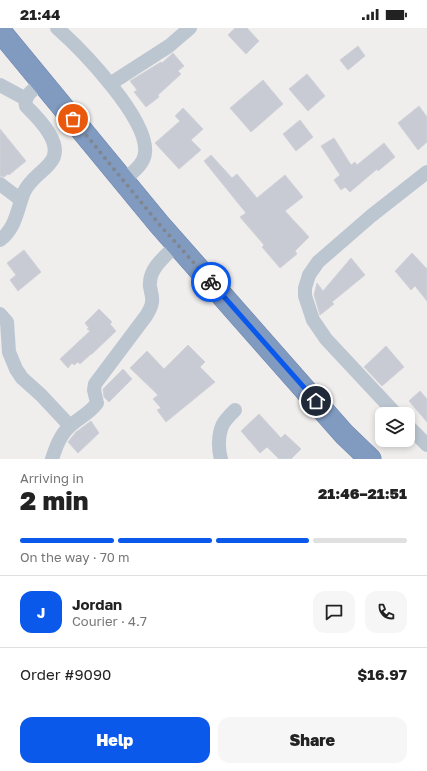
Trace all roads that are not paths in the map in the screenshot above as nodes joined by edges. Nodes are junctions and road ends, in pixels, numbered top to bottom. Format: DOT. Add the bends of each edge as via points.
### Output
graph roads {
  1 [pos="57,28"];
  2 [pos="190,28"];
  3 [pos="0,31"];
  4 [pos="42,82"];
  5 [pos="110,84"];
  6 [pos="0,85"];
  7 [pos="26,99"];
  8 [pos="427,172"];
  9 [pos="123,181"];
  10 [pos="0,184"];
  11 [pos="21,200"];
  12 [pos="0,240"];
  13 [pos="177,244"];
  14 [pos="0,314"];
  15 [pos="389,407"];
  16 [pos="235,410"];
  17 [pos="70,426"];
  18 [pos="415,433"];
  19 [pos="427,445"];
  20 [pos="52,459"];
  21 [pos="222,459"];
  22 [pos="370,459"];
  1 -- 5 [label="street" via="75,43"];
  2 -- 5 [label="street" via="169,46"];
  3 -- 4 [label="highway"];
  4 -- 7 [label="street"];
  4 -- 9 [label="highway"];
  5 -- 9 [label="street" via="132,113 145,144 142,162"];
  6 -- 7 [label="street"];
  7 -- 11 [label="street" via="26,106 51,134 54,153 51,162 28,185"];
  8 -- 15 [label="street" via="318,262 309,275 305,288 313,320 326,339"];
  9 -- 13 [label="highway"];
  10 -- 11 [label="street"];
  11 -- 12 [label="street" via="12,228"];
  13 -- 17 [label="street" via="153,272 150,284 152,306 95,384 97,403"];
  13 -- 22 [label="highway" via="344,434"];
  14 -- 17 [label="street" via="7,322 9,352 16,369"];
  16 -- 21 [label="street" via="223,423 221,430 219,446"];
  17 -- 20 [label="street" via="59,439"];
  18 -- 19 [label="street"];
}
